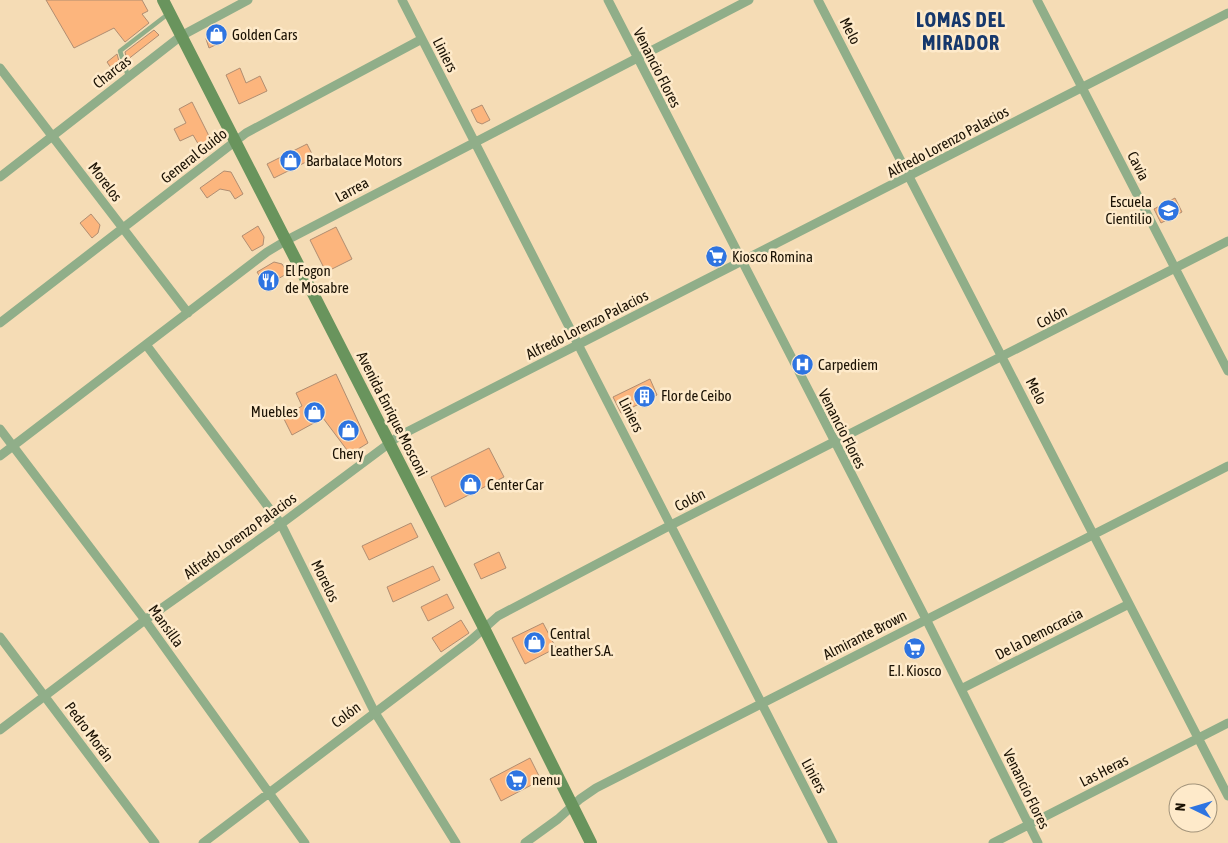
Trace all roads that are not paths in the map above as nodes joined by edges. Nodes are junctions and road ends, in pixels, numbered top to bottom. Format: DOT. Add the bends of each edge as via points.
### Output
graph roads {
  1 [pos="162,0"];
  2 [pos="248,0"];
  3 [pos="402,0"];
  4 [pos="608,0"];
  5 [pos="748,0"];
  6 [pos="818,0"];
  7 [pos="1038,0"];
  8 [pos="169,13"];
  9 [pos="1228,13"];
  10 [pos="181,36"];
  11 [pos="422,39"];
  12 [pos="636,58"];
  13 [pos="0,68"];
  14 [pos="128,77"];
  15 [pos="1082,88"];
  16 [pos="53,136"];
  17 [pos="236,141"];
  18 [pos="475,141"];
  19 [pos="0,177"];
  20 [pos="910,177"];
  21 [pos="122,228"];
  22 [pos="287,240"];
  23 [pos="1228,241"];
  24 [pos="742,263"];
  25 [pos="1175,269"];
  26 [pos="188,313"];
  27 [pos="0,323"];
  28 [pos="579,344"];
  29 [pos="147,346"];
  30 [pos="1003,357"];
  31 [pos="1228,371"];
  32 [pos="0,429"];
  33 [pos="388,442"];
  34 [pos="833,442"];
  35 [pos="13,446"];
  36 [pos="0,456"];
  37 [pos="1228,466"];
  38 [pos="281,524"];
  39 [pos="671,525"];
  40 [pos="1094,535"];
  41 [pos="1130,604"];
  42 [pos="926,619"];
  43 [pos="145,620"];
  44 [pos="484,628"];
  45 [pos="0,638"];
  46 [pos="961,689"];
  47 [pos="44,696"];
  48 [pos="761,704"];
  49 [pos="374,712"];
  50 [pos="1228,723"];
  51 [pos="0,730"];
  52 [pos="1198,738"];
  53 [pos="268,792"];
  54 [pos="1228,796"];
  55 [pos="572,806"];
  56 [pos="1028,825"];
  57 [pos="156,843"];
  58 [pos="203,843"];
  59 [pos="305,843"];
  60 [pos="456,843"];
  61 [pos="525,843"];
  62 [pos="591,843"];
  63 [pos="833,843"];
  64 [pos="993,843"];
  65 [pos="1038,843"];
  1 -- 8 [label="main road, Avenida Enrique Mosconi"];
  2 -- 10 [label="street, Charcas"];
  3 -- 11 [label="street, Liniers"];
  4 -- 12 [label="street, Venancio Flores"];
  5 -- 12 [label="street, Larrea"];
  6 -- 20 [label="street, Melo"];
  7 -- 15 [label="street, Cavia"];
  8 -- 10 [label="main road, Avenida Enrique Mosconi"];
  8 -- 14 [label="lane" via="120,51"];
  9 -- 15 [label="street, Alfredo Lorenzo Palacios"];
  10 -- 14 [label="street, Charcas"];
  10 -- 17 [label="main road, Avenida Enrique Mosconi"];
  11 -- 17 [label="street, General Guido"];
  11 -- 18 [label="street, Liniers"];
  12 -- 18 [label="street, Larrea"];
  12 -- 24 [label="street, Venancio Flores"];
  13 -- 16 [label="street, Morelos"];
  14 -- 16 [label="street, Charcas"];
  15 -- 20 [label="street, Alfredo Lorenzo Palacios"];
  15 -- 25 [label="street, Cavia"];
  16 -- 19 [label="street, Charcas"];
  16 -- 21 [label="street, Morelos"];
  17 -- 21 [label="street, General Guido"];
  17 -- 22 [label="main road, Avenida Enrique Mosconi"];
  18 -- 22 [label="street, Larrea"];
  18 -- 28 [label="street, Liniers"];
  20 -- 24 [label="street, Alfredo Lorenzo Palacios"];
  20 -- 30 [label="street, Melo"];
  21 -- 26 [label="street, Morelos"];
  21 -- 27 [label="street, General Guido"];
  22 -- 26 [label="street, Larrea"];
  22 -- 33 [label="main road, Avenida Enrique Mosconi"];
  23 -- 25 [label="street, Colón"];
  24 -- 28 [label="street, Alfredo Lorenzo Palacios"];
  24 -- 34 [label="street, Venancio Flores"];
  25 -- 30 [label="street, Colón"];
  25 -- 31 [label="street, Cavia"];
  26 -- 29 [label="street, Larrea"];
  28 -- 33 [label="street, Alfredo Lorenzo Palacios"];
  28 -- 39 [label="street, Liniers"];
  29 -- 35 [label="street, Larrea"];
  29 -- 38 [label="street, Morelos"];
  30 -- 34 [label="street, Colón"];
  30 -- 40 [label="street, Melo"];
  32 -- 35 [label="street, Mansilla"];
  33 -- 38 [label="street, Alfredo Lorenzo Palacios"];
  33 -- 44 [label="main road, Avenida Enrique Mosconi"];
  34 -- 39 [label="street, Colón"];
  34 -- 42 [label="street, Venancio Flores"];
  35 -- 36 [label="street, Larrea"];
  35 -- 43 [label="street, Mansilla"];
  37 -- 40 [label="street, Almirante Brown"];
  38 -- 43 [label="street, Alfredo Lorenzo Palacios"];
  38 -- 49 [label="street, Morelos"];
  39 -- 44 [label="street, Colón" via="498,616"];
  39 -- 48 [label="street, Liniers"];
  40 -- 41 [label="street, Melo"];
  40 -- 42 [label="street, Almirante Brown"];
  41 -- 46 [label="street, De la Democracia"];
  41 -- 52 [label="street, Melo"];
  42 -- 46 [label="street, Venancio Flores"];
  42 -- 48 [label="street, Almirante Brown"];
  43 -- 47 [label="street, Alfredo Lorenzo Palacios"];
  43 -- 53 [label="street, Mansilla"];
  44 -- 49 [label="street, Colón"];
  44 -- 55 [label="main road, Avenida Enrique Mosconi"];
  45 -- 47 [label="street, Pedro Morán"];
  46 -- 56 [label="street, Venancio Flores"];
  47 -- 51 [label="street, Alfredo Lorenzo Palacios"];
  47 -- 57 [label="street, Pedro Morán"];
  48 -- 55 [label="street, Almirante Brown" via="596,788"];
  48 -- 63 [label="street, Liniers"];
  49 -- 53 [label="street, Colón"];
  49 -- 60 [label="street, Morelos"];
  50 -- 52 [label="street, Las Heras"];
  52 -- 54 [label="street, Melo"];
  52 -- 56 [label="street, Las Heras"];
  53 -- 58 [label="street, Colón"];
  53 -- 59 [label="street, Mansilla"];
  55 -- 61 [label="street, Almirante Brown"];
  55 -- 62 [label="main road, Avenida Enrique Mosconi"];
  56 -- 64 [label="street, Las Heras"];
  56 -- 65 [label="street, Venancio Flores"];
}
